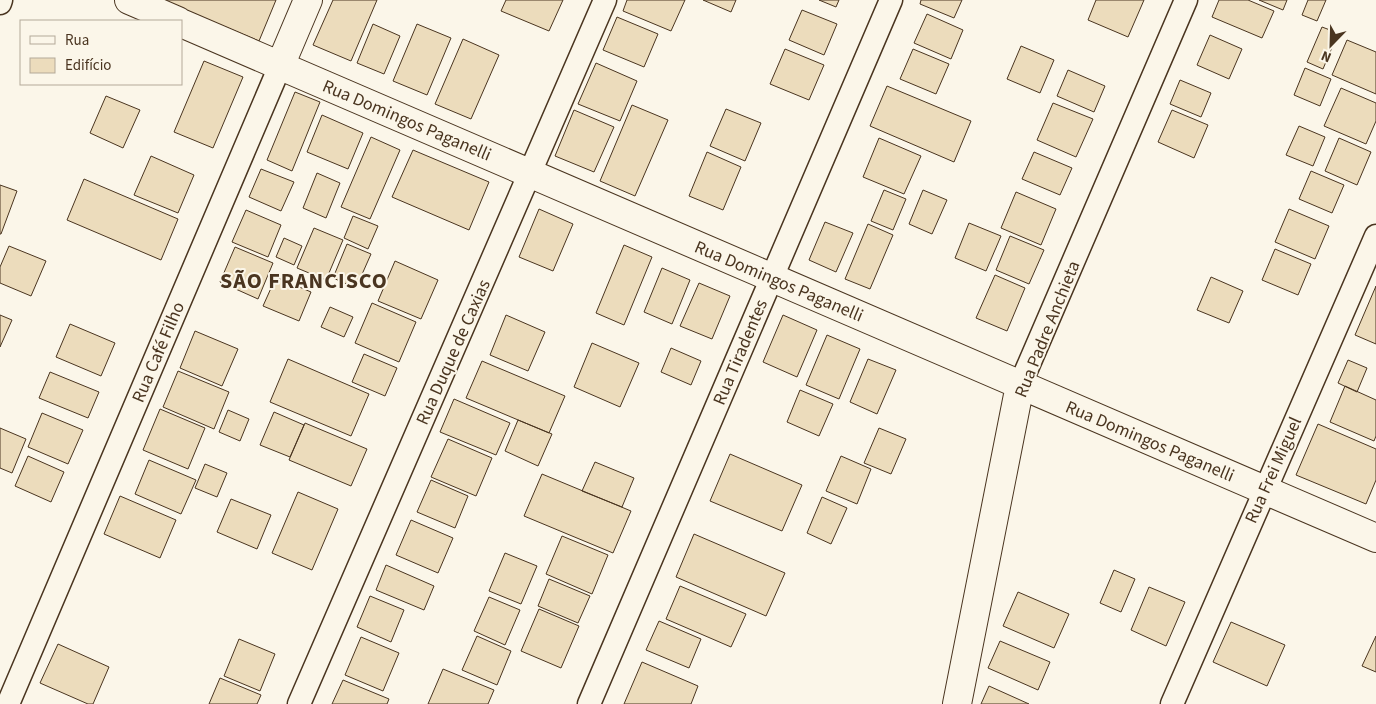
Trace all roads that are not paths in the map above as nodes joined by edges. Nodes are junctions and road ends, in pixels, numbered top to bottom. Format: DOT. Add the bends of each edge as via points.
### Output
graph roads {
  1 [pos="129,0"];
  2 [pos="308,0"];
  3 [pos="605,0"];
  4 [pos="891,0"];
  5 [pos="1186,0"];
  6 [pos="175,20"];
  7 [pos="182,23"];
  8 [pos="280,66"];
  9 [pos="531,174"];
  10 [pos="1376,236"];
  11 [pos="772,278"];
  12 [pos="1020,385"];
  13 [pos="1264,490"];
  14 [pos="1376,538"];
  15 [pos="8,704"];
  16 [pos="299,704"];
  17 [pos="589,704"];
  18 [pos="957,704"];
  19 [pos="1172,704"];
  1 -- 6 [label="street, Rua Domingos Paganelli"];
  2 -- 8 [label="street, Rua Café Filho"];
  3 -- 9 [label="street, Rua Duque de Caxias"];
  4 -- 11 [label="street, Rua Tiradentes"];
  5 -- 12 [label="street, Rua Padre Anchieta"];
  7 -- 8 [label="street, Rua Domingos Paganelli"];
  8 -- 9 [label="street, Rua Domingos Paganelli"];
  8 -- 15 [label="street, Rua Café Filho"];
  9 -- 11 [label="street, Rua Domingos Paganelli"];
  9 -- 16 [label="street, Rua Duque de Caxias"];
  10 -- 13 [label="street, Rua Frei Miguel"];
  11 -- 12 [label="street, Rua Domingos Paganelli"];
  11 -- 17 [label="street, Rua Tiradentes"];
  12 -- 13 [label="street, Rua Domingos Paganelli"];
  12 -- 18 [label="street, Rua Padre Anchieta"];
  13 -- 14 [label="street, Rua Domingos Paganelli"];
  13 -- 19 [label="street, Rua Frei Miguel"];
}
